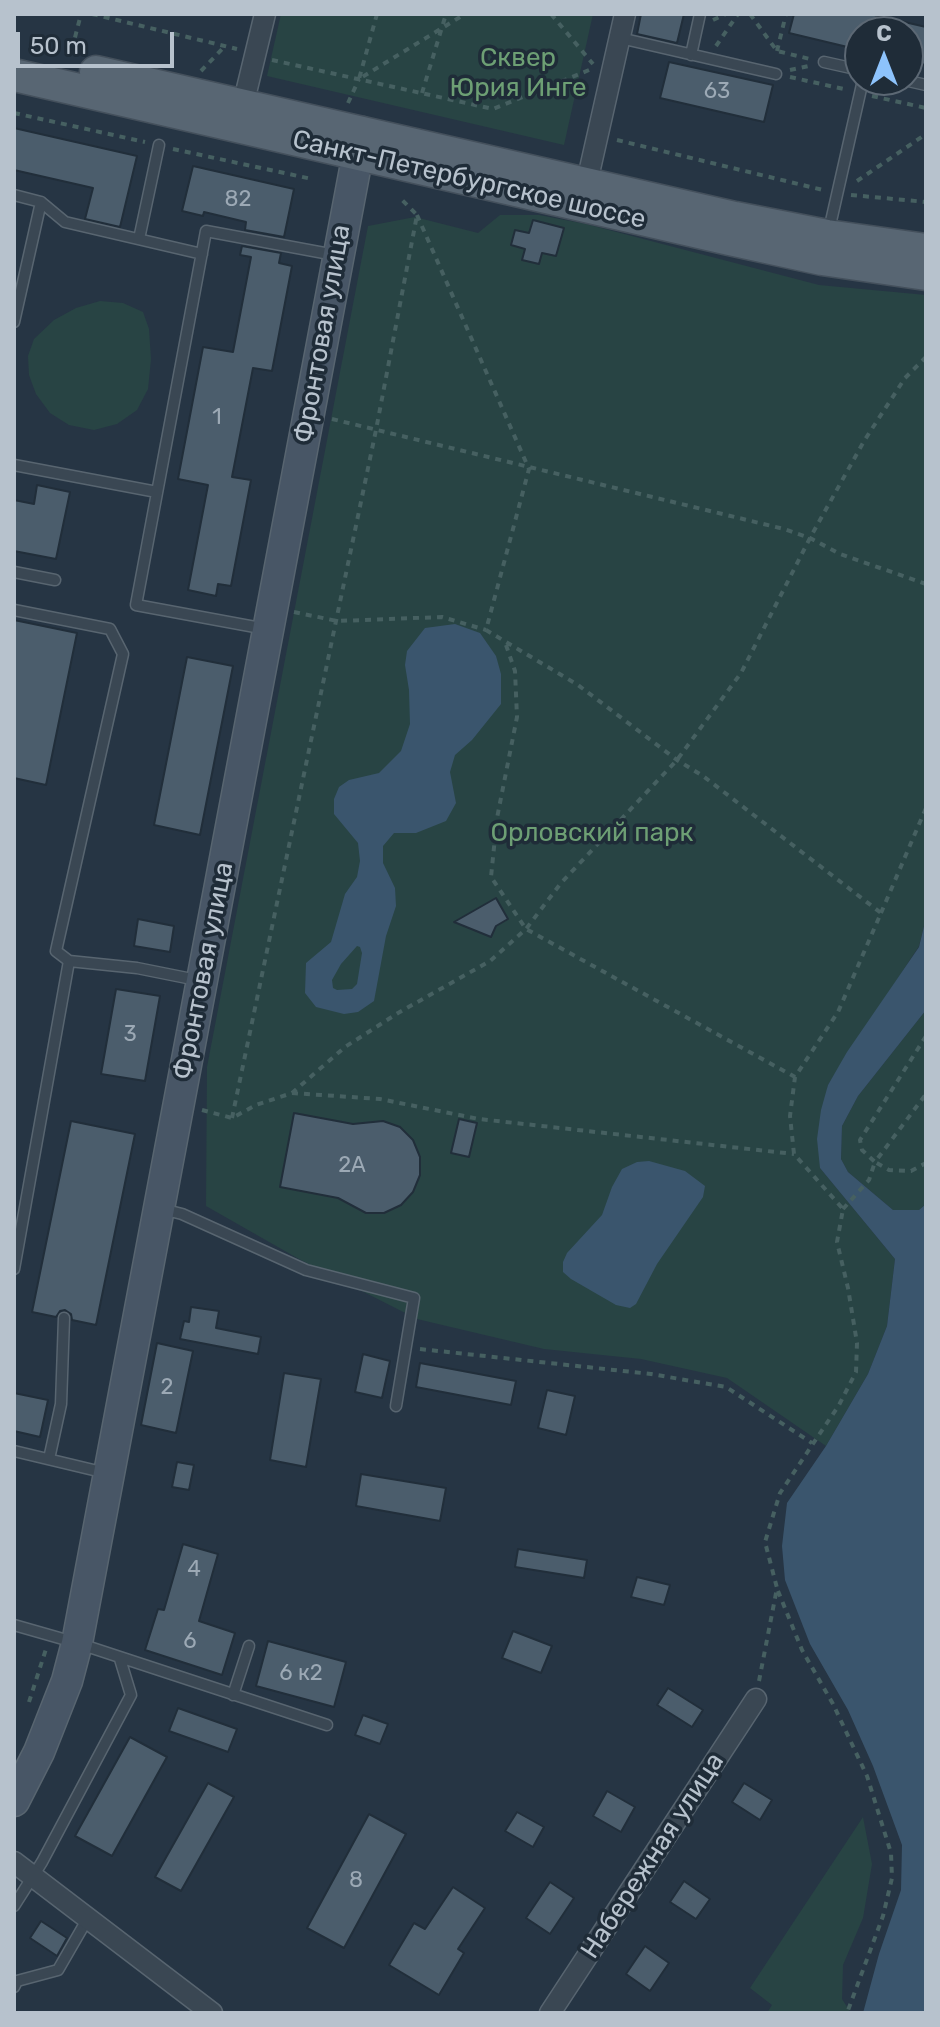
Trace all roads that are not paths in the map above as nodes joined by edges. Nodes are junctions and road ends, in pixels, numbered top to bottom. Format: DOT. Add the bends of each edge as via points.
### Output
graph roads {
  1 [pos="265,14"];
  2 [pos="625,14"];
  3 [pos="700,14"];
  4 [pos="620,38"];
  5 [pos="14,53"];
  6 [pos="691,55"];
  7 [pos="824,62"];
  8 [pos="844,66"];
  9 [pos="776,74"];
  10 [pos="14,75"];
  11 [pos="859,96"];
  12 [pos="243,105"];
  13 [pos="355,132"];
  14 [pos="159,145"];
  15 [pos="584,194"];
  16 [pos="14,195"];
  17 [pos="41,202"];
  18 [pos="139,239"];
  19 [pos="825,248"];
  20 [pos="926,250"];
  21 [pos="202,254"];
  22 [pos="337,256"];
  23 [pos="926,274"];
  24 [pos="14,322"];
  25 [pos="14,465"];
  26 [pos="157,492"];
  27 [pos="14,572"];
  28 [pos="55,580"];
  29 [pos="14,610"];
  30 [pos="270,618"];
  31 [pos="69,961"];
  32 [pos="203,982"];
  33 [pos="159,1208"];
  34 [pos="14,1269"];
  35 [pos="64,1318"];
  36 [pos="396,1406"];
  37 [pos="14,1451"];
  38 [pos="49,1459"];
  39 [pos="108,1473"];
  40 [pos="14,1625"];
  41 [pos="64,1639"];
  42 [pos="249,1646"];
  43 [pos="120,1659"];
  44 [pos="233,1695"];
  45 [pos="756,1699"];
  46 [pos="327,1725"];
  47 [pos="14,1801"];
  48 [pos="14,1862"];
  49 [pos="32,1876"];
  50 [pos="14,1906"];
  51 [pos="88,1918"];
  52 [pos="14,1987"];
  53 [pos="212,2013"];
  54 [pos="550,2013"];
  1 -- 12 [label="street"];
  2 -- 4 [label="street"];
  3 -- 6 [label="lane"];
  4 -- 6 [label="lane"];
  4 -- 15 [label="street"];
  5 -- 12 [label="main road, Санкт-Петербургское шоссе"];
  6 -- 9 [label="lane"];
  7 -- 8 [label="lane"];
  10 -- 13 [label="main road, Санкт-Петербургское шоссе"];
  11 -- 19 [label="lane"];
  12 -- 13 [label="main road, Санкт-Петербургское шоссе"];
  13 -- 15 [label="main road, Санкт-Петербургское шоссе"];
  13 -- 22 [label="main road, Фронтовая улица"];
  14 -- 18 [label="lane"];
  15 -- 19 [label="main road, Санкт-Петербургское шоссе" via="735,218"];
  16 -- 17 [label="lane"];
  17 -- 18 [label="lane" via="65,222"];
  17 -- 24 [label="lane"];
  18 -- 21 [label="lane"];
  19 -- 20 [label="main road, Санкт-Петербургское шоссе"];
  19 -- 23 [label="main road, Санкт-Петербургское шоссе"];
  21 -- 22 [label="lane" via="206,231"];
  21 -- 26 [label="lane"];
  22 -- 30 [label="main road, Фронтовая улица"];
  25 -- 26 [label="lane"];
  26 -- 30 [label="lane" via="136,605"];
  27 -- 28 [label="lane"];
  29 -- 31 [label="lane" via="110,629 123,654 56,951"];
  30 -- 32 [label="main road, Фронтовая улица"];
  31 -- 32 [label="lane"];
  31 -- 34 [label="lane"];
  32 -- 33 [label="main road, Фронтовая улица"];
  33 -- 36 [label="lane" via="306,1270 414,1298"];
  33 -- 39 [label="main road, Фронтовая улица"];
  35 -- 38 [label="lane" via="61,1404"];
  37 -- 38 [label="lane"];
  38 -- 39 [label="lane"];
  39 -- 41 [label="main road, Фронтовая улица"];
  40 -- 41 [label="lane"];
  41 -- 43 [label="lane"];
  41 -- 47 [label="main road, Фронтовая улица" via="67,1681"];
  42 -- 44 [label="lane"];
  43 -- 44 [label="lane"];
  43 -- 49 [label="lane" via="131,1695"];
  44 -- 46 [label="lane"];
  45 -- 54 [label="street, Набережная улица"];
  48 -- 49 [label="street"];
  49 -- 50 [label="lane"];
  49 -- 51 [label="street"];
  51 -- 52 [label="lane" via="58,1970 17,1981"];
  51 -- 53 [label="street"];
}
